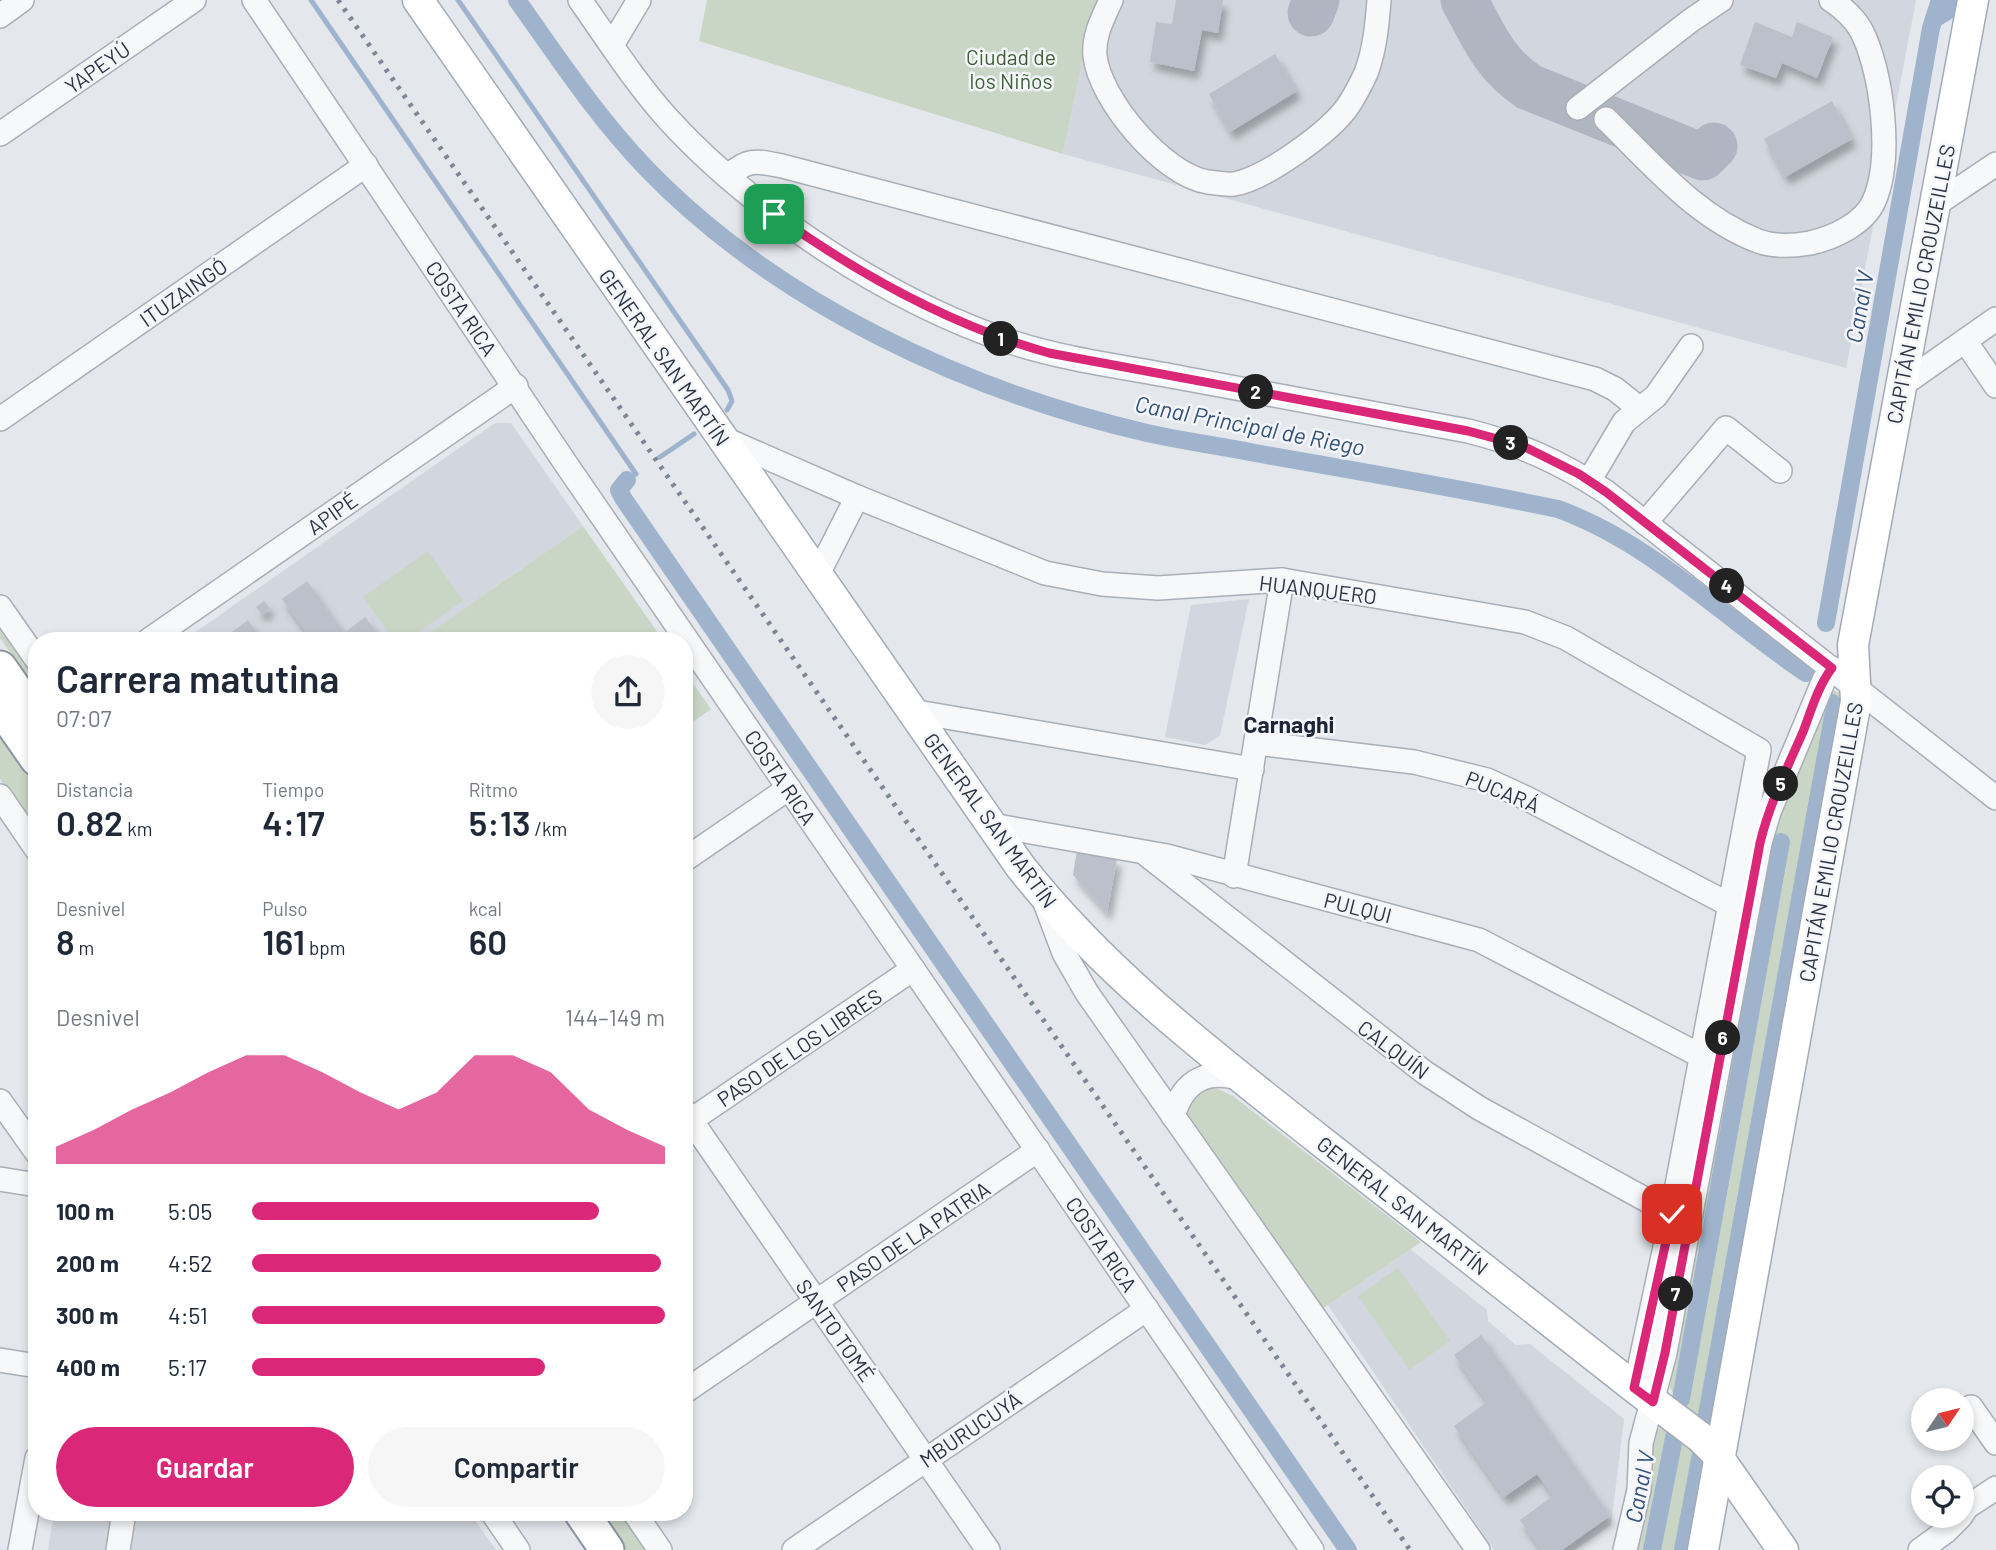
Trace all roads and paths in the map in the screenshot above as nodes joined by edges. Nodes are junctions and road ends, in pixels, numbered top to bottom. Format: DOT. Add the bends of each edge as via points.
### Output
graph roads {
  1 [pos="22,0"];
  2 [pos="194,0"];
  3 [pos="254,0"];
  4 [pos="418,0"];
  5 [pos="580,0"];
  6 [pos="639,0"];
  7 [pos="1111,0"];
  8 [pos="1379,0"];
  9 [pos="1721,0"];
  10 [pos="1831,0"];
  11 [pos="1996,5"];
  12 [pos="1971,11"];
  13 [pos="0,16"];
  14 [pos="612,46"];
  15 [pos="1578,108"];
  16 [pos="1606,119"];
  17 [pos="0,134"];
  18 [pos="1996,164"];
  19 [pos="366,165"];
  20 [pos="728,176"];
  21 [pos="1935,205"];
  22 [pos="1996,319"];
  23 [pos="1965,341"];
  24 [pos="1691,346"];
  25 [pos="1902,385"];
  26 [pos="516,386"];
  27 [pos="1996,386"];
  28 [pos="1640,409"];
  29 [pos="0,419"];
  30 [pos="720,437"];
  31 [pos="1780,471"];
  32 [pos="1589,481"];
  33 [pos="858,497"];
  34 [pos="1645,523"];
  35 [pos="817,576"];
  36 [pos="1282,580"];
  37 [pos="0,607"];
  38 [pos="161,632"];
  39 [pos="682,632"];
  40 [pos="1853,645"];
  41 [pos="28,647"];
  42 [pos="693,649"];
  43 [pos="0,668"];
  44 [pos="1832,668"];
  45 [pos="1857,689"];
  46 [pos="0,706"];
  47 [pos="28,708"];
  48 [pos="911,710"];
  49 [pos="1256,743"];
  50 [pos="28,746"];
  51 [pos="1252,769"];
  52 [pos="789,788"];
  53 [pos="0,796"];
  54 [pos="1996,798"];
  55 [pos="990,825"];
  56 [pos="28,837"];
  57 [pos="1140,850"];
  58 [pos="693,854"];
  59 [pos="1234,876"];
  60 [pos="1042,894"];
  61 [pos="1730,905"];
  62 [pos="913,970"];
  63 [pos="1701,1056"];
  64 [pos="1244,1080"];
  65 [pos="0,1101"];
  66 [pos="693,1114"];
  67 [pos="1173,1116"];
  68 [pos="693,1126"];
  69 [pos="28,1140"];
  70 [pos="1038,1150"];
  71 [pos="0,1179"];
  72 [pos="28,1184"];
  73 [pos="1672,1214"];
  74 [pos="817,1301"];
  75 [pos="1147,1309"];
  76 [pos="0,1360"];
  77 [pos="28,1365"];
  78 [pos="693,1386"];
  79 [pos="1644,1395"];
  80 [pos="1974,1411"];
  81 [pos="1996,1443"];
  82 [pos="1720,1458"];
  83 [pos="926,1460"];
  84 [pos="1996,1488"];
  85 [pos="1974,1503"];
  86 [pos="28,1507"];
  87 [pos="1760,1516"];
  88 [pos="1709,1519"];
  89 [pos="123,1521"];
  90 [pos="498,1521"];
  91 [pos="561,1521"];
  92 [pos="587,1521"];
  93 [pos="640,1521"];
  94 [pos="1949,1528"];
  95 [pos="0,1546"];
  96 [pos="20,1550"];
  97 [pos="118,1550"];
  98 [pos="519,1550"];
  99 [pos="581,1550"];
  100 [pos="607,1550"];
  101 [pos="660,1550"];
  102 [pos="794,1550"];
  103 [pos="988,1550"];
  104 [pos="1312,1550"];
  105 [pos="1478,1550"];
  106 [pos="1625,1550"];
  107 [pos="1703,1550"];
  108 [pos="1783,1550"];
  109 [pos="1920,1550"];
  1 -- 13 [label="street"];
  2 -- 17 [label="street, YAPEYÚ"];
  3 -- 19 [label="street, COSTA RICA"];
  4 -- 30 [label="main road, GENERAL SAN MARTÍN"];
  5 -- 14 [label="street"];
  6 -- 14 [label="street"];
  7 -- 8 [label="street" via="1097,33 1095,55 1100,77 1116,105 1148,146 1181,172 1204,182 1226,184 1261,174 1319,135 1347,107 1365,75 1376,36"];
  9 -- 15 [label="street"];
  10 -- 16 [label="street" via="1861,30 1882,105 1884,133 1875,200 1864,216 1838,233 1796,245 1761,242 1739,232 1690,200"];
  11 -- 12 [label="main road"];
  12 -- 21 [label="main road, CAPITÁN EMILIO CROUZEILLES"];
  14 -- 20 [label="street" via="668,119"];
  18 -- 21 [label="street"];
  19 -- 26 [label="street, COSTA RICA"];
  19 -- 29 [label="street, ITUZAINGÓ"];
  20 -- 28 [label="street" via="742,164 755,161 782,166 1595,379 1615,388"];
  20 -- 32 [label="street" via="805,236 910,299 977,330 1049,353 1495,438 1551,459"];
  21 -- 25 [label="main road, CAPITÁN EMILIO CROUZEILLES"];
  22 -- 23 [label="street"];
  23 -- 25 [label="street"];
  23 -- 27 [label="street"];
  24 -- 28 [label="street" via="1656,396"];
  25 -- 40 [label="main road, CAPITÁN EMILIO CROUZEILLES"];
  26 -- 38 [label="street, APIPÉ"];
  26 -- 39 [label="street, COSTA RICA"];
  28 -- 32 [label="street" via="1624,422"];
  30 -- 33 [label="street, HUANQUERO"];
  30 -- 35 [label="main road, GENERAL SAN MARTÍN"];
  31 -- 34 [label="street" via="1726,428"];
  32 -- 34 [label="street"];
  33 -- 35 [label="street"];
  33 -- 36 [label="street, HUANQUERO" via="1024,566 1071,579 1157,587"];
  34 -- 44 [label="street"];
  35 -- 48 [label="main road, GENERAL SAN MARTÍN"];
  36 -- 49 [label="street"];
  36 -- 61 [label="street, HUANQUERO" via="1545,628 1759,750"];
  37 -- 41 [label="street"];
  40 -- 44 [label="main road"];
  40 -- 45 [label="main road, CAPITÁN EMILIO CROUZEILLES"];
  42 -- 52 [label="street, COSTA RICA"];
  43 -- 47 [label="highway"];
  44 -- 45 [label="street"];
  44 -- 79 [label="street, CAPITÁN EMILIO CROUZEILLES" via="1760,843 1665,1353"];
  45 -- 54 [label="street"];
  45 -- 82 [label="main road, CAPITÁN EMILIO CROUZEILLES"];
  46 -- 50 [label="highway"];
  48 -- 51 [label="street"];
  48 -- 55 [label="main road, GENERAL SAN MARTÍN"];
  49 -- 51 [label="street"];
  49 -- 61 [label="street, PUCARÁ" via="1413,762 1487,780"];
  51 -- 59 [label="street"];
  52 -- 58 [label="street"];
  52 -- 62 [label="street, COSTA RICA"];
  53 -- 56 [label="street"];
  55 -- 57 [label="street, PULQUI"];
  55 -- 60 [label="main road, GENERAL SAN MARTÍN"];
  57 -- 59 [label="street, PULQUI"];
  57 -- 73 [label="street, CALQUÍN" via="1424,1072 1479,1108"];
  59 -- 63 [label="street, PULQUI" via="1479,940"];
  60 -- 64 [label="main road, GENERAL SAN MARTÍN" via="1119,975"];
  60 -- 67 [label="street" via="1075,975"];
  61 -- 63 [label="street"];
  62 -- 66 [label="street, PASO DE LOS LIBRES"];
  62 -- 70 [label="street, COSTA RICA"];
  63 -- 73 [label="street"];
  64 -- 67 [label="street" via="1219,1074 1198,1081 1182,1095"];
  64 -- 79 [label="main road, GENERAL SAN MARTÍN"];
  65 -- 69 [label="street"];
  67 -- 105 [label="street"];
  68 -- 74 [label="street, SANTO TOMÉ"];
  70 -- 74 [label="street, PASO DE LA PATRIA"];
  70 -- 75 [label="street, COSTA RICA"];
  71 -- 72 [label="street"];
  73 -- 79 [label="street"];
  74 -- 78 [label="street, PASO DE LA PATRIA"];
  74 -- 83 [label="street, SANTO TOMÉ"];
  75 -- 83 [label="street, MBURUCUYÁ"];
  75 -- 104 [label="street, COSTA RICA"];
  76 -- 77 [label="street"];
  79 -- 82 [label="main road, GENERAL SAN MARTÍN"];
  79 -- 106 [label="street" via="1639,1490"];
  80 -- 81 [label="street"];
  82 -- 87 [label="main road, GENERAL SAN MARTÍN"];
  82 -- 88 [label="main road, CAPITÁN EMILIO CROUZEILLES"];
  83 -- 102 [label="street, MBURUCUYÁ"];
  83 -- 103 [label="street, SANTO TOMÉ"];
  84 -- 85 [label="street"];
  86 -- 96 [label="street"];
  87 -- 88 [label="main road" via="1729,1501 1715,1508"];
  87 -- 108 [label="main road, GENERAL SAN MARTÍN"];
  88 -- 107 [label="main road, CAPITÁN EMILIO CROUZEILLES"];
  89 -- 97 [label="street"];
  90 -- 98 [label="street"];
  91 -- 99 [label="highway"];
  92 -- 100 [label="highway"];
  93 -- 101 [label="street"];
  94 -- 109 [label="street"];
  95 -- 96 [label="street"];
}
